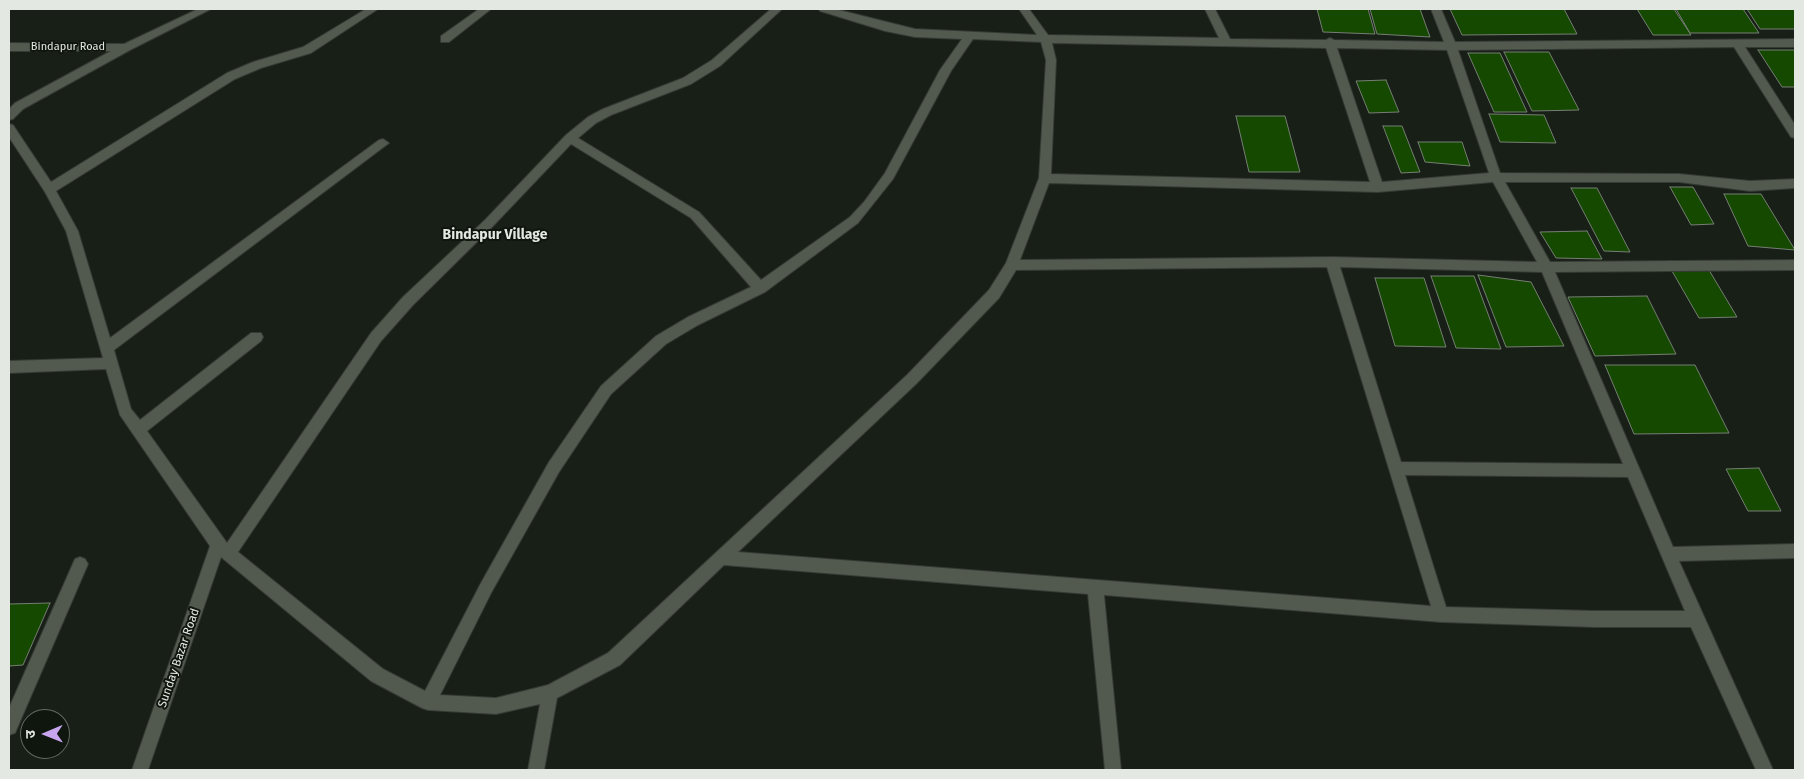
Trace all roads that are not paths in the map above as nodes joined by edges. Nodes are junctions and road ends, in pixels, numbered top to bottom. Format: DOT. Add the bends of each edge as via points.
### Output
graph roads {
  1 [pos="206,9"];
  2 [pos="373,9"];
  3 [pos="486,9"];
  4 [pos="777,9"];
  5 [pos="824,9"];
  6 [pos="1024,9"];
  7 [pos="1210,9"];
  8 [pos="1436,9"];
  9 [pos="970,35"];
  10 [pos="445,39"];
  11 [pos="1045,39"];
  12 [pos="1226,41"];
  13 [pos="1330,42"];
  14 [pos="1795,43"];
  15 [pos="1737,44"];
  16 [pos="1451,46"];
  17 [pos="9,47"];
  18 [pos="126,47"];
  19 [pos="9,116"];
  20 [pos="9,128"];
  21 [pos="1795,134"];
  22 [pos="570,138"];
  23 [pos="383,143"];
  24 [pos="1496,177"];
  25 [pos="1045,178"];
  26 [pos="1795,183"];
  27 [pos="1378,186"];
  28 [pos="49,189"];
  29 [pos="1332,262"];
  30 [pos="1012,265"];
  31 [pos="1795,265"];
  32 [pos="1546,267"];
  33 [pos="760,288"];
  34 [pos="256,337"];
  35 [pos="106,348"];
  36 [pos="111,363"];
  37 [pos="9,367"];
  38 [pos="138,430"];
  39 [pos="1395,468"];
  40 [pos="1634,471"];
  41 [pos="224,549"];
  42 [pos="1795,551"];
  43 [pos="1669,554"];
  44 [pos="722,558"];
  45 [pos="80,564"];
  46 [pos="1095,587"];
  47 [pos="1441,614"];
  48 [pos="1696,619"];
  49 [pos="550,693"];
  50 [pos="428,702"];
  51 [pos="9,727"];
  52 [pos="140,770"];
  53 [pos="536,770"];
  54 [pos="1113,770"];
  55 [pos="1765,770"];
  1 -- 18 [label="street"];
  2 -- 28 [label="street" via="307,50 231,76"];
  3 -- 10 [label="street"];
  4 -- 22 [label="street, Sunday Bazar Road" via="716,63 687,81 592,120"];
  5 -- 9 [label="street" via="915,33"];
  6 -- 11 [label="street"];
  7 -- 12 [label="street"];
  8 -- 16 [label="street"];
  9 -- 11 [label="street"];
  9 -- 33 [label="street" via="868,204 854,220"];
  11 -- 12 [label="street"];
  11 -- 25 [label="street" via="1050,60 1050,109"];
  12 -- 13 [label="street"];
  13 -- 16 [label="street"];
  13 -- 27 [label="street"];
  14 -- 15 [label="street"];
  15 -- 16 [label="street"];
  15 -- 21 [label="street"];
  16 -- 24 [label="street"];
  17 -- 18 [label="street, Bindapur Road"];
  18 -- 19 [label="street" via="18,106"];
  20 -- 28 [label="street"];
  22 -- 33 [label="street" via="695,215"];
  22 -- 41 [label="street, Sunday Bazar Road" via="376,337"];
  23 -- 35 [label="street"];
  24 -- 26 [label="street" via="1678,178 1750,186"];
  24 -- 27 [label="street"];
  24 -- 32 [label="street"];
  25 -- 27 [label="street"];
  25 -- 30 [label="street"];
  28 -- 35 [label="street" via="72,231"];
  29 -- 30 [label="street"];
  29 -- 32 [label="street"];
  29 -- 39 [label="street"];
  30 -- 44 [label="street" via="994,294 945,347"];
  31 -- 32 [label="street"];
  32 -- 40 [label="street"];
  33 -- 50 [label="street" via="661,340 606,390 554,467 486,588"];
  34 -- 38 [label="street"];
  35 -- 36 [label="street"];
  36 -- 37 [label="street"];
  36 -- 38 [label="street" via="125,411"];
  38 -- 41 [label="street"];
  39 -- 40 [label="street"];
  39 -- 47 [label="street"];
  40 -- 43 [label="street"];
  41 -- 50 [label="street" via="378,675"];
  41 -- 52 [label="street, Sunday Bazar Road"];
  42 -- 43 [label="street"];
  43 -- 48 [label="street"];
  44 -- 46 [label="street"];
  44 -- 49 [label="street" via="614,659"];
  45 -- 51 [label="street"];
  46 -- 47 [label="street"];
  46 -- 54 [label="street"];
  47 -- 48 [label="street"];
  48 -- 55 [label="street"];
  49 -- 50 [label="street" via="496,706"];
  49 -- 53 [label="street"];
}
